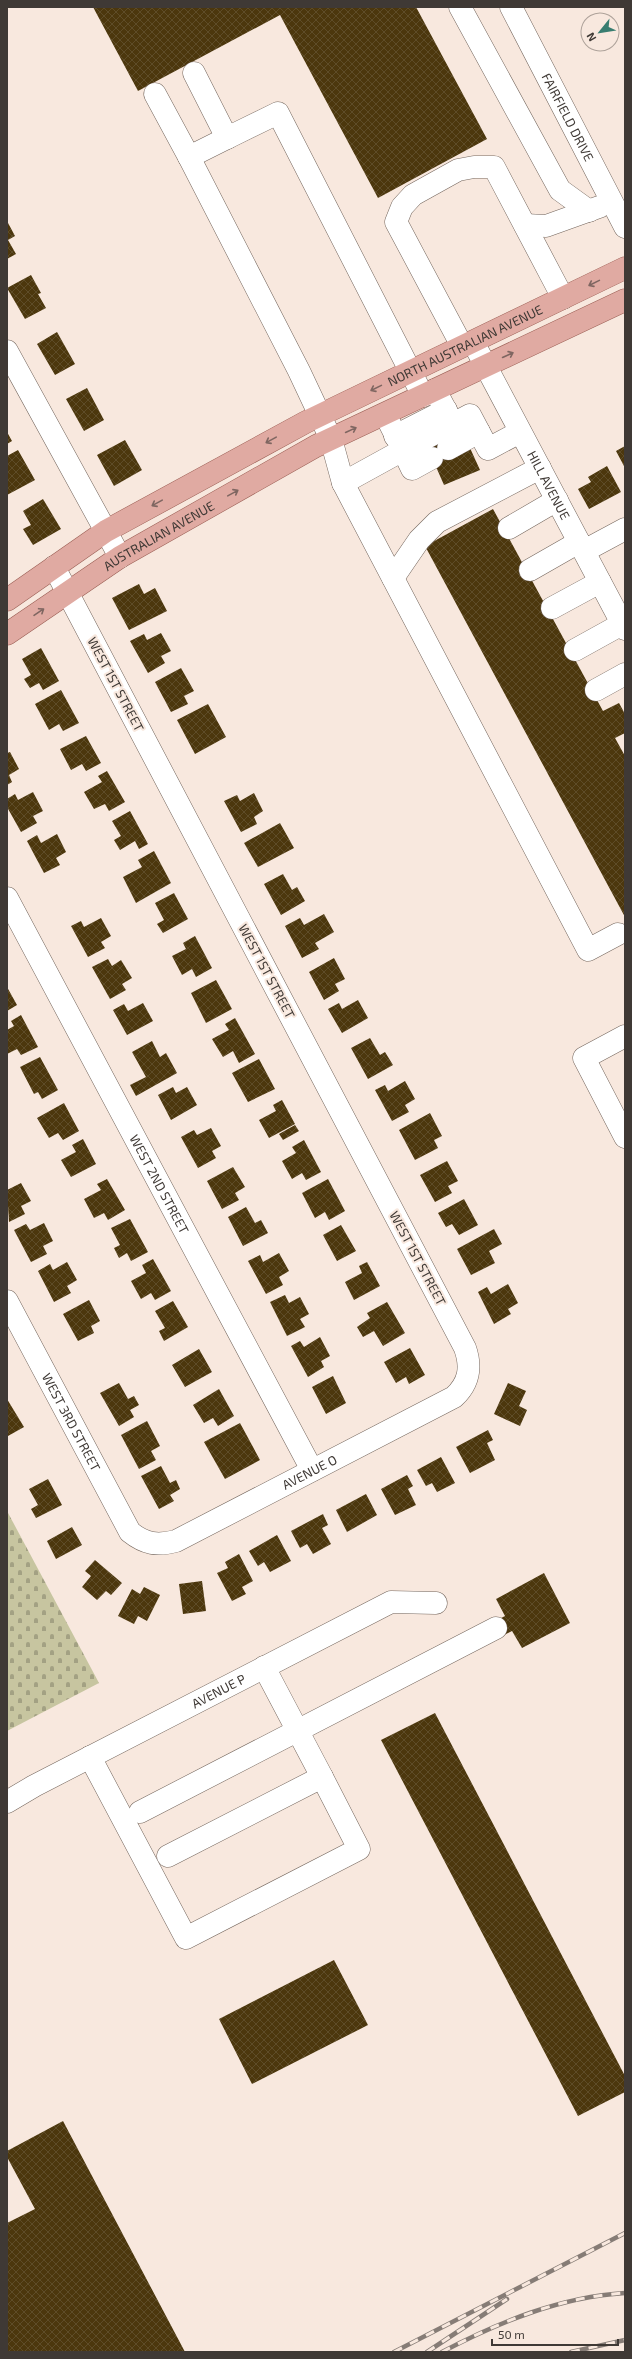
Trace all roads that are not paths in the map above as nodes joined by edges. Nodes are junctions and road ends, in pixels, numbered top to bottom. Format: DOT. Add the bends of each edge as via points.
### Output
graph roads {
  1 [pos="460,7"];
  2 [pos="511,7"];
  3 [pos="194,73"];
  4 [pos="155,94"];
  5 [pos="227,138"];
  6 [pos="189,157"];
  7 [pos="612,202"];
  8 [pos="589,211"];
  9 [pos="525,225"];
  10 [pos="625,227"];
  11 [pos="625,268"];
  12 [pos="563,298"];
  13 [pos="625,300"];
  14 [pos="468,344"];
  15 [pos="7,351"];
  16 [pos="486,366"];
  17 [pos="411,371"];
  18 [pos="429,393"];
  19 [pos="385,414"];
  20 [pos="449,417"];
  21 [pos="312,418"];
  22 [pos="479,432"];
  23 [pos="520,432"];
  24 [pos="323,443"];
  25 [pos="399,443"];
  26 [pos="540,468"];
  27 [pos="343,483"];
  28 [pos="557,500"];
  29 [pos="509,528"];
  30 [pos="625,529"];
  31 [pos="106,531"];
  32 [pos="581,547"];
  33 [pos="120,557"];
  34 [pos="54,567"];
  35 [pos="530,570"];
  36 [pos="393,578"];
  37 [pos="600,582"];
  38 [pos="67,593"];
  39 [pos="7,600"];
  40 [pos="552,608"];
  41 [pos="624,626"];
  42 [pos="7,634"];
  43 [pos="574,650"];
  44 [pos="625,674"];
  45 [pos="596,690"];
  46 [pos="7,898"];
  47 [pos="618,934"];
  48 [pos="625,1036"];
  49 [pos="624,1133"];
  50 [pos="7,1301"];
  51 [pos="468,1378"];
  52 [pos="312,1470"];
  53 [pos="139,1540"];
  54 [pos="436,1603"];
  55 [pos="496,1628"];
  56 [pos="264,1667"];
  57 [pos="298,1732"];
  58 [pos="90,1757"];
  59 [pos="322,1777"];
  60 [pos="7,1802"];
  61 [pos="140,1812"];
  62 [pos="168,1856"];
  1 -- 8 [label="street" via="560,190"];
  2 -- 7 [label="street, FAIRFIELD DRIVE"];
  3 -- 5 [label="street"];
  4 -- 6 [label="street"];
  5 -- 6 [label="street"];
  5 -- 17 [label="street" via="278,113"];
  6 -- 21 [label="street" via="232,235"];
  7 -- 8 [label="street"];
  7 -- 10 [label="street, FAIRFIELD DRIVE"];
  8 -- 9 [label="street" via="546,226"];
  9 -- 12 [label="street"];
  9 -- 14 [label="street, HILL AVENUE" via="494,167 458,170 413,195 402,207 396,222"];
  11 -- 12 [label="main road, NORTH AUSTRALIAN AVENUE, one-way"];
  12 -- 14 [label="main road, NORTH AUSTRALIAN AVENUE"];
  16 -- 13 [label="main road, NORTH AUSTRALIAN AVENUE, one-way"];
  14 -- 16 [label="street, HILL AVENUE"];
  14 -- 17 [label="main road, NORTH AUSTRALIAN AVENUE"];
  15 -- 31 [label="street"];
  16 -- 18 [label="main road, NORTH AUSTRALIAN AVENUE"];
  16 -- 23 [label="street, HILL AVENUE"];
  17 -- 18 [label="street"];
  17 -- 21 [label="main road, NORTH AUSTRALIAN AVENUE, one-way"];
  18 -- 19 [label="main road, NORTH AUSTRALIAN AVENUE"];
  18 -- 20 [label="street"];
  24 -- 19 [label="main road, NORTH AUSTRALIAN AVENUE, one-way"];
  19 -- 25 [label="street"];
  20 -- 22 [label="street" via="470,415"];
  20 -- 25 [label="street"];
  21 -- 24 [label="street"];
  21 -- 31 [label="main road, one-way"];
  22 -- 23 [label="street" via="488,449"];
  22 -- 25 [label="street" via="412,469"];
  23 -- 26 [label="street, HILL AVENUE"];
  24 -- 27 [label="street"];
  33 -- 24 [label="main road, AUSTRALIAN AVENUE, one-way"];
  25 -- 27 [label="street"];
  26 -- 28 [label="street, HILL AVENUE"];
  26 -- 36 [label="street" via="437,522 420,540"];
  27 -- 36 [label="street"];
  28 -- 29 [label="street"];
  28 -- 32 [label="street, HILL AVENUE"];
  30 -- 32 [label="street"];
  31 -- 33 [label="street"];
  31 -- 34 [label="main road"];
  32 -- 35 [label="street"];
  32 -- 37 [label="street, HILL AVENUE"];
  33 -- 38 [label="main road, AUSTRALIAN AVENUE"];
  34 -- 38 [label="street, WEST 1ST STREET"];
  34 -- 39 [label="main road"];
  36 -- 47 [label="street" via="588,950"];
  37 -- 40 [label="street"];
  37 -- 41 [label="street, HILL AVENUE"];
  42 -- 38 [label="main road, AUSTRALIAN AVENUE, one-way"];
  38 -- 51 [label="street, WEST 1ST STREET" via="465,1348 469,1360"];
  41 -- 43 [label="street"];
  44 -- 45 [label="street"];
  46 -- 52 [label="street, WEST 2ND STREET"];
  48 -- 49 [label="street" via="584,1058"];
  50 -- 53 [label="street, WEST 3RD STREET" via="130,1532"];
  51 -- 52 [label="street, AVENUE O" via="454,1397"];
  52 -- 53 [label="street, AVENUE O" via="176,1541 152,1544"];
  54 -- 56 [label="street, AVENUE P" via="391,1602"];
  55 -- 57 [label="street"];
  56 -- 57 [label="street"];
  56 -- 58 [label="street, AVENUE P"];
  57 -- 59 [label="street"];
  57 -- 61 [label="street"];
  58 -- 59 [label="street" via="186,1938 358,1849"];
  58 -- 60 [label="street, AVENUE P"];
  59 -- 62 [label="street"];
}
